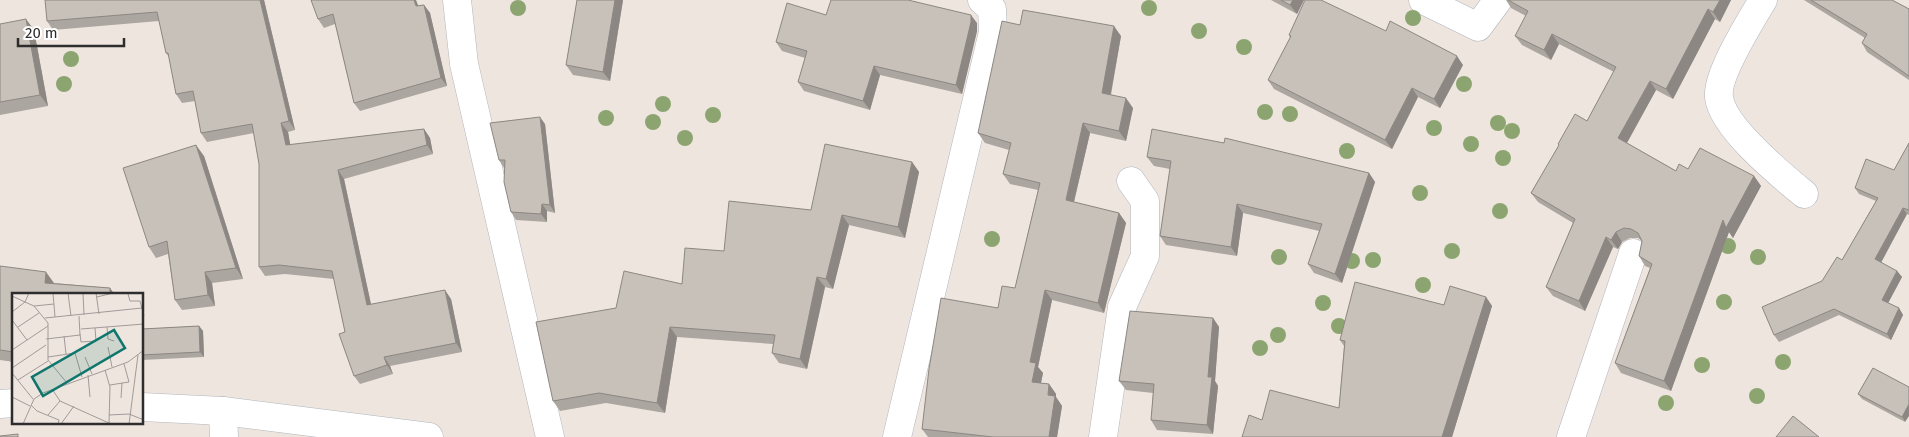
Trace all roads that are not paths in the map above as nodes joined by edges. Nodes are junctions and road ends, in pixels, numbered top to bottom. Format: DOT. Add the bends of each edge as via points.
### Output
graph roads {
  1 [pos="457,0"];
  2 [pos="982,0"];
  3 [pos="1423,0"];
  4 [pos="1498,0"];
  5 [pos="1763,0"];
  6 [pos="1131,181"];
  7 [pos="1804,194"];
  8 [pos="1633,253"];
  9 [pos="144,407"];
  10 [pos="223,424"];
  11 [pos="429,437"];
  12 [pos="550,437"];
  13 [pos="898,437"];
  14 [pos="1103,437"];
  15 [pos="1571,437"];
  1 -- 12 [label="street" via="464,64"];
  2 -- 13 [label="street" via="992,9 993,32"];
  3 -- 4 [label="street" via="1478,27"];
  5 -- 7 [label="street" via="1723,74 1719,97 1734,127 1758,154"];
  6 -- 14 [label="street" via="1145,201 1145,256 1122,307"];
  8 -- 15 [label="street"];
  9 -- 10 [label="street"];
  10 -- 11 [label="street"];
}
